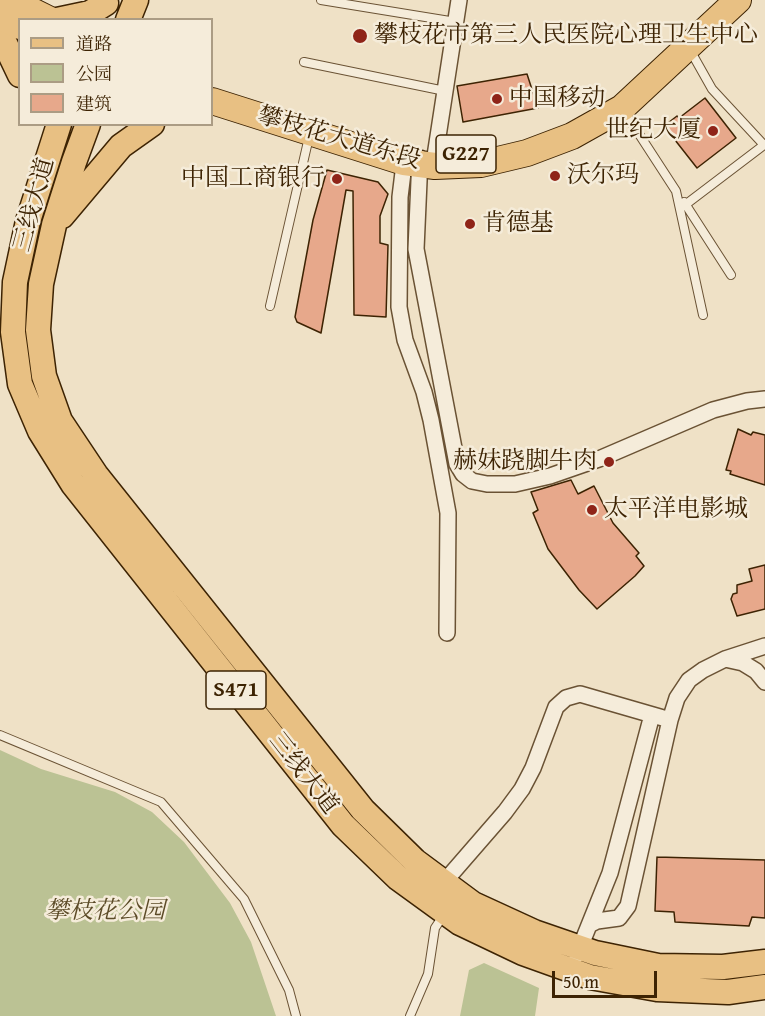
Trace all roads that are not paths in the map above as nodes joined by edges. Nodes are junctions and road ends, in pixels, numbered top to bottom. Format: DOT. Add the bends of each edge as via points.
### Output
graph roads {
  1 [pos="10,0"];
  2 [pos="138,0"];
  3 [pos="321,0"];
  4 [pos="459,0"];
  5 [pos="726,0"];
  6 [pos="104,7"];
  7 [pos="0,17"];
  8 [pos="46,18"];
  9 [pos="66,18"];
  10 [pos="129,18"];
  11 [pos="140,18"];
  12 [pos="456,22"];
  13 [pos="18,25"];
  14 [pos="0,33"];
  15 [pos="685,43"];
  16 [pos="304,62"];
  17 [pos="18,71"];
  18 [pos="213,87"];
  19 [pos="445,91"];
  20 [pos="213,101"];
  21 [pos="620,104"];
  22 [pos="87,126"];
  23 [pos="149,126"];
  24 [pos="312,126"];
  25 [pos="51,131"];
  26 [pos="417,157"];
  27 [pos="676,191"];
  28 [pos="686,205"];
  29 [pos="54,225"];
  30 [pos="731,275"];
  31 [pos="270,306"];
  32 [pos="703,315"];
  33 [pos="765,399"];
  34 [pos="447,633"];
  35 [pos="765,646"];
  36 [pos="725,659"];
  37 [pos="765,682"];
  38 [pos="652,715"];
  39 [pos="670,720"];
  40 [pos="0,735"];
  41 [pos="440,898"];
  42 [pos="589,925"];
  43 [pos="580,948"];
  44 [pos="765,962"];
  45 [pos="571,970"];
  46 [pos="765,987"];
  47 [pos="296,1016"];
  48 [pos="410,1016"];
  1 -- 8 [label="highway"];
  2 -- 10 [label="main road"];
  2 -- 11 [label="main road"];
  3 -- 12 [label="lane"];
  4 -- 12 [label="street"];
  5 -- 15 [label="highway, 攀枝花大道东段 / G227"];
  6 -- 9 [label="main road"];
  7 -- 13 [label="highway"];
  12 -- 19 [label="street"];
  14 -- 17 [label="main road"];
  15 -- 21 [label="highway, 攀枝花大道东段 / G227"];
  15 -- 28 [label="lane" via="712,88 764,145"];
  16 -- 19 [label="lane"];
  18 -- 24 [label="highway, 攀枝花大道东段 / G227"];
  19 -- 26 [label="street"];
  20 -- 24 [label="highway, 攀枝花大道东段 / G227"];
  21 -- 26 [label="highway, 攀枝花大道东段 / G227" via="528,142 482,153"];
  21 -- 27 [label="lane"];
  22 -- 29 [label="main road, 三线大道 / S471"];
  23 -- 29 [label="main road" via="121,146"];
  24 -- 26 [label="highway, 攀枝花大道东段 / G227"];
  24 -- 31 [label="lane"];
  25 -- 41 [label="main road, 三线大道 / S471" via="15,282 13,332 20,384 40,431 73,484 344,825 398,878"];
  26 -- 33 [label="street" via="416,249 457,464 472,481 515,484 550,476 713,410"];
  26 -- 34 [label="street" via="400,197 399,307 405,340 431,420 448,513"];
  27 -- 28 [label="lane"];
  27 -- 32 [label="lane"];
  28 -- 30 [label="lane"];
  29 -- 41 [label="main road, 三线大道 / S471" via="41,284 38,330 44,376 60,421 96,476 363,810 415,861"];
  35 -- 36 [label="street"];
  36 -- 37 [label="street" via="743,663"];
  36 -- 39 [label="street" via="689,680 677,698"];
  38 -- 39 [label="street"];
  38 -- 41 [label="street" via="580,694 566,698 556,707 522,789"];
  38 -- 42 [label="street" via="610,873"];
  39 -- 42 [label="street" via="628,906 619,918"];
  40 -- 47 [label="lane" via="161,802 244,899 289,990"];
  41 -- 43 [label="main road, 三线大道 / S471" via="473,904"];
  41 -- 45 [label="main road, 三线大道 / S471" via="460,923 523,953"];
  41 -- 48 [label="lane" via="428,974"];
  42 -- 43 [label="street"];
  43 -- 44 [label="main road, 三线大道 / S471" via="658,966 723,967"];
  43 -- 45 [label="street"];
  45 -- 46 [label="main road, 三线大道 / S471" via="657,989 728,992"];
}
